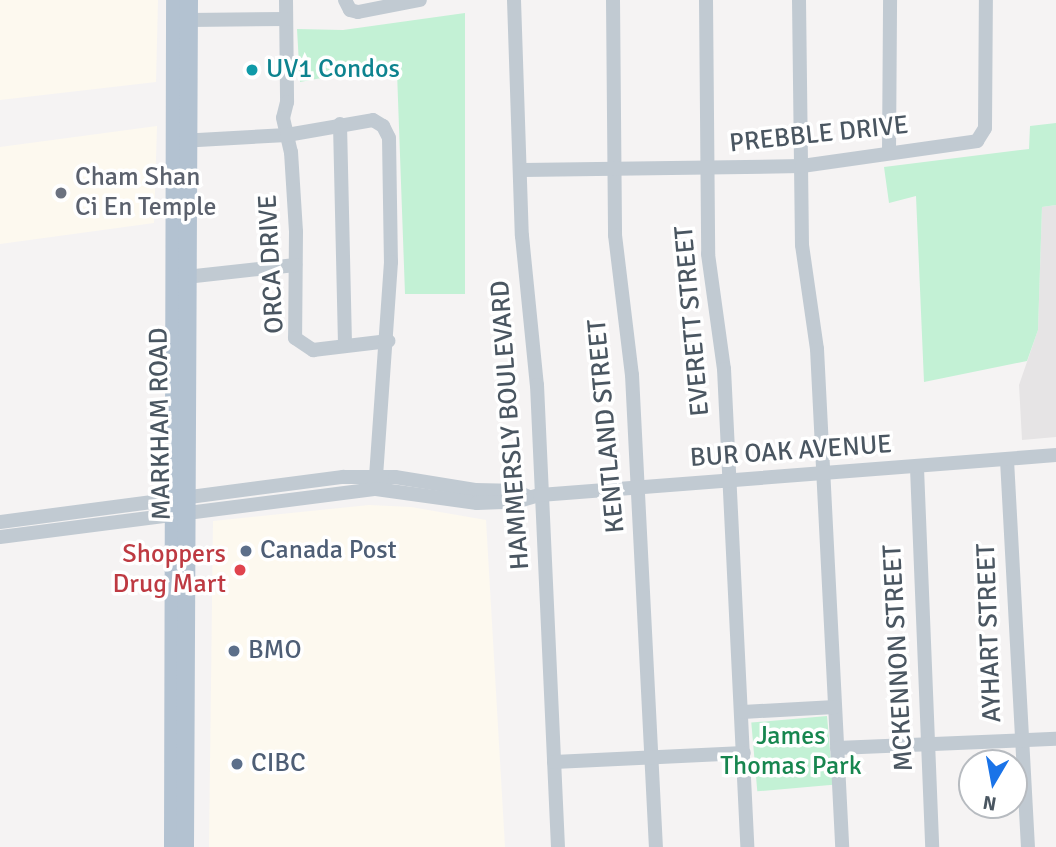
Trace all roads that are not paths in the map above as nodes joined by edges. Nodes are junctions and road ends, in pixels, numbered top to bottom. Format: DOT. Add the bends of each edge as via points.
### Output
graph roads {
  1 [pos="175,0"];
  2 [pos="189,0"];
  3 [pos="286,0"];
  4 [pos="345,0"];
  5 [pos="420,0"];
  6 [pos="514,0"];
  7 [pos="613,0"];
  8 [pos="706,0"];
  9 [pos="799,0"];
  10 [pos="890,0"];
  11 [pos="986,0"];
  12 [pos="286,19"];
  13 [pos="189,20"];
  14 [pos="340,124"];
  15 [pos="287,135"];
  16 [pos="180,141"];
  17 [pos="889,153"];
  18 [pos="802,166"];
  19 [pos="617,168"];
  20 [pos="523,170"];
  21 [pos="708,170"];
  22 [pos="295,265"];
  23 [pos="186,276"];
  24 [pos="388,341"];
  25 [pos="345,346"];
  26 [pos="1056,456"];
  27 [pos="1007,460"];
  28 [pos="917,468"];
  29 [pos="821,474"];
  30 [pos="376,477"];
  31 [pos="731,480"];
  32 [pos="639,487"];
  33 [pos="535,496"];
  34 [pos="180,506"];
  35 [pos="0,522"];
  36 [pos="0,537"];
  37 [pos="835,708"];
  38 [pos="743,712"];
  39 [pos="1056,739"];
  40 [pos="1020,741"];
  41 [pos="929,745"];
  42 [pos="838,748"];
  43 [pos="744,753"];
  44 [pos="652,757"];
  45 [pos="554,762"];
  46 [pos="173,847"];
  47 [pos="185,847"];
  48 [pos="558,847"];
  49 [pos="656,847"];
  50 [pos="747,847"];
  51 [pos="842,847"];
  52 [pos="932,847"];
  53 [pos="1028,847"];
  1 -- 16 [label="main road, MARKHAM ROAD"];
  2 -- 13 [label="main road, MARKHAM ROAD"];
  3 -- 12 [label="street, ORCA DRIVE"];
  4 -- 5 [label="street" via="350,10 358,12"];
  6 -- 20 [label="street, HAMMERSLY BOULEVARD"];
  7 -- 19 [label="street, KENTLAND STREET"];
  8 -- 21 [label="street, EVERETT STREET"];
  9 -- 18 [label="street"];
  10 -- 17 [label="street"];
  11 -- 17 [label="street, PREBBLE DRIVE" via="983,134 972,142"];
  12 -- 13 [label="street"];
  12 -- 15 [label="street, ORCA DRIVE" via="287,102 283,118"];
  13 -- 16 [label="main road, MARKHAM ROAD"];
  14 -- 15 [label="street"];
  14 -- 24 [label="street" via="373,120 389,138"];
  14 -- 25 [label="street"];
  15 -- 16 [label="street"];
  15 -- 22 [label="street, ORCA DRIVE"];
  16 -- 23 [label="main road, MARKHAM ROAD"];
  16 -- 34 [label="main road, MARKHAM ROAD"];
  17 -- 18 [label="street, PREBBLE DRIVE"];
  18 -- 21 [label="street, PREBBLE DRIVE"];
  18 -- 29 [label="street" via="802,245 817,349"];
  19 -- 20 [label="street, PREBBLE DRIVE"];
  19 -- 21 [label="street, PREBBLE DRIVE"];
  19 -- 32 [label="street, KENTLAND STREET" via="619,288 632,374"];
  20 -- 33 [label="street, HAMMERSLY BOULEVARD" via="522,236 537,385"];
  21 -- 31 [label="street, EVERETT STREET" via="708,254 724,369"];
  22 -- 23 [label="street"];
  22 -- 25 [label="street, ORCA DRIVE" via="295,338 313,350"];
  23 -- 34 [label="main road, MARKHAM ROAD"];
  24 -- 25 [label="street"];
  24 -- 30 [label="street"];
  26 -- 27 [label="street, BUR OAK AVENUE"];
  27 -- 28 [label="street, BUR OAK AVENUE"];
  27 -- 40 [label="street, AYHART STREET"];
  28 -- 29 [label="street, BUR OAK AVENUE"];
  28 -- 41 [label="street, MCKENNON STREET"];
  29 -- 31 [label="street, BUR OAK AVENUE"];
  29 -- 37 [label="street"];
  30 -- 33 [label="street, BUR OAK AVENUE"];
  30 -- 34 [label="street, BUR OAK AVENUE" via="343,477"];
  31 -- 32 [label="street, BUR OAK AVENUE"];
  31 -- 38 [label="street, EVERETT STREET"];
  32 -- 33 [label="street, BUR OAK AVENUE"];
  32 -- 44 [label="street, KENTLAND STREET"];
  33 -- 34 [label="street, BUR OAK AVENUE" via="477,503 376,489"];
  33 -- 45 [label="street, HAMMERSLY BOULEVARD"];
  34 -- 35 [label="street, BUR OAK AVENUE"];
  34 -- 36 [label="street, BUR OAK AVENUE"];
  34 -- 46 [label="main road, MARKHAM ROAD"];
  34 -- 47 [label="main road, MARKHAM ROAD"];
  37 -- 38 [label="street"];
  37 -- 42 [label="street"];
  38 -- 43 [label="street, EVERETT STREET"];
  39 -- 40 [label="street"];
  40 -- 41 [label="street"];
  40 -- 53 [label="street, AYHART STREET"];
  41 -- 42 [label="street"];
  41 -- 52 [label="street, MCKENNON STREET"];
  42 -- 51 [label="street"];
  43 -- 44 [label="street"];
  43 -- 50 [label="street, EVERETT STREET"];
  44 -- 45 [label="street"];
  44 -- 49 [label="street, KENTLAND STREET"];
  45 -- 48 [label="street, HAMMERSLY BOULEVARD"];
}
